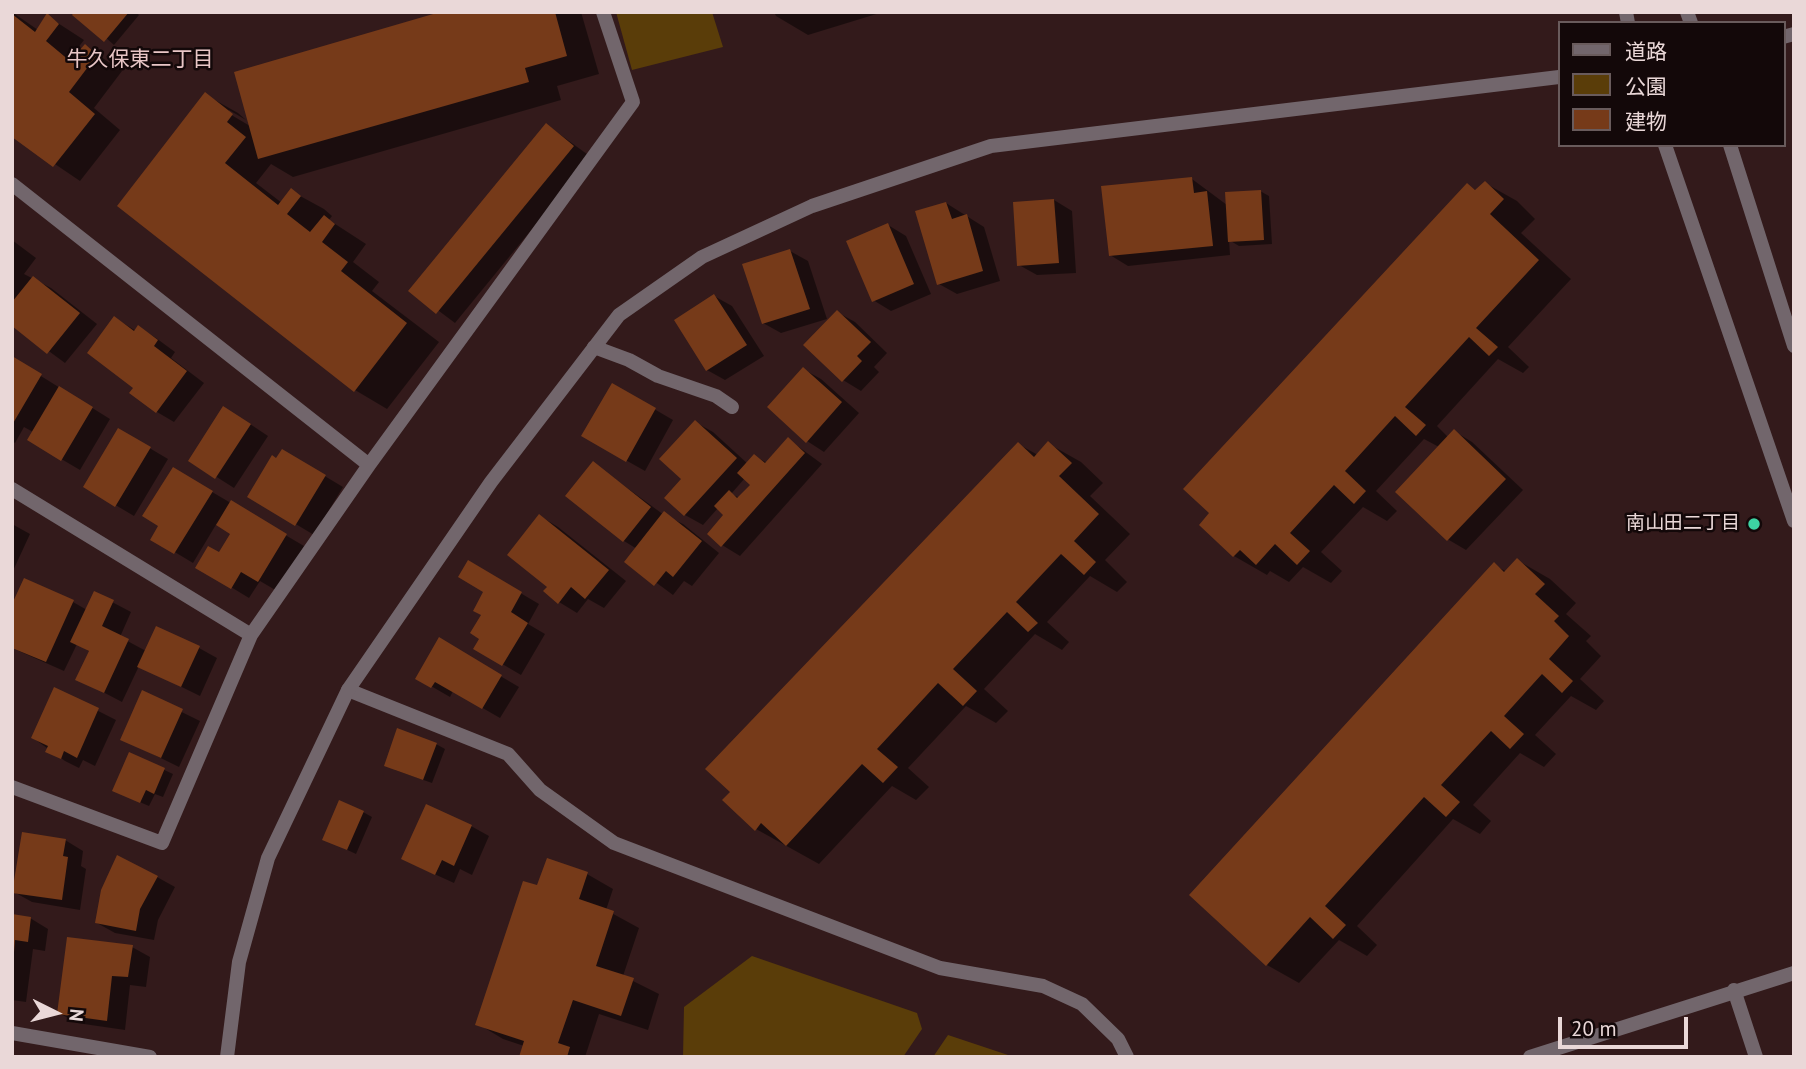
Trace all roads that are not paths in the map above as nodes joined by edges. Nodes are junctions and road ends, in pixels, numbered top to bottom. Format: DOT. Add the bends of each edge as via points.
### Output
graph roads {
  1 [pos="603,12"];
  2 [pos="1558,77"];
  3 [pos="1666,147"];
  4 [pos="1731,147"];
  5 [pos="12,184"];
  6 [pos="1794,346"];
  7 [pos="594,347"];
  8 [pos="733,407"];
  9 [pos="369,465"];
  10 [pos="12,489"];
  11 [pos="1794,521"];
  12 [pos="251,635"];
  13 [pos="348,690"];
  14 [pos="12,787"];
  15 [pos="1794,974"];
  16 [pos="1734,990"];
  17 [pos="12,1033"];
  18 [pos="150,1057"];
  19 [pos="227,1057"];
  20 [pos="1127,1057"];
  21 [pos="1530,1057"];
  22 [pos="1756,1057"];
  1 -- 9 [label="street" via="633,102"];
  2 -- 7 [label="street" via="991,146 812,206 702,257 619,315"];
  3 -- 11 [label="street"];
  4 -- 6 [label="street"];
  5 -- 9 [label="street"];
  7 -- 8 [label="street"];
  7 -- 13 [label="street" via="491,482"];
  9 -- 12 [label="street"];
  10 -- 12 [label="street"];
  12 -- 14 [label="street" via="162,843"];
  13 -- 19 [label="street" via="268,858 239,962"];
  13 -- 20 [label="street" via="508,754 540,790 614,843 940,968 1043,986 1082,1004 1118,1039"];
  15 -- 16 [label="street"];
  16 -- 21 [label="street"];
  16 -- 22 [label="street"];
  17 -- 18 [label="street"];
}
